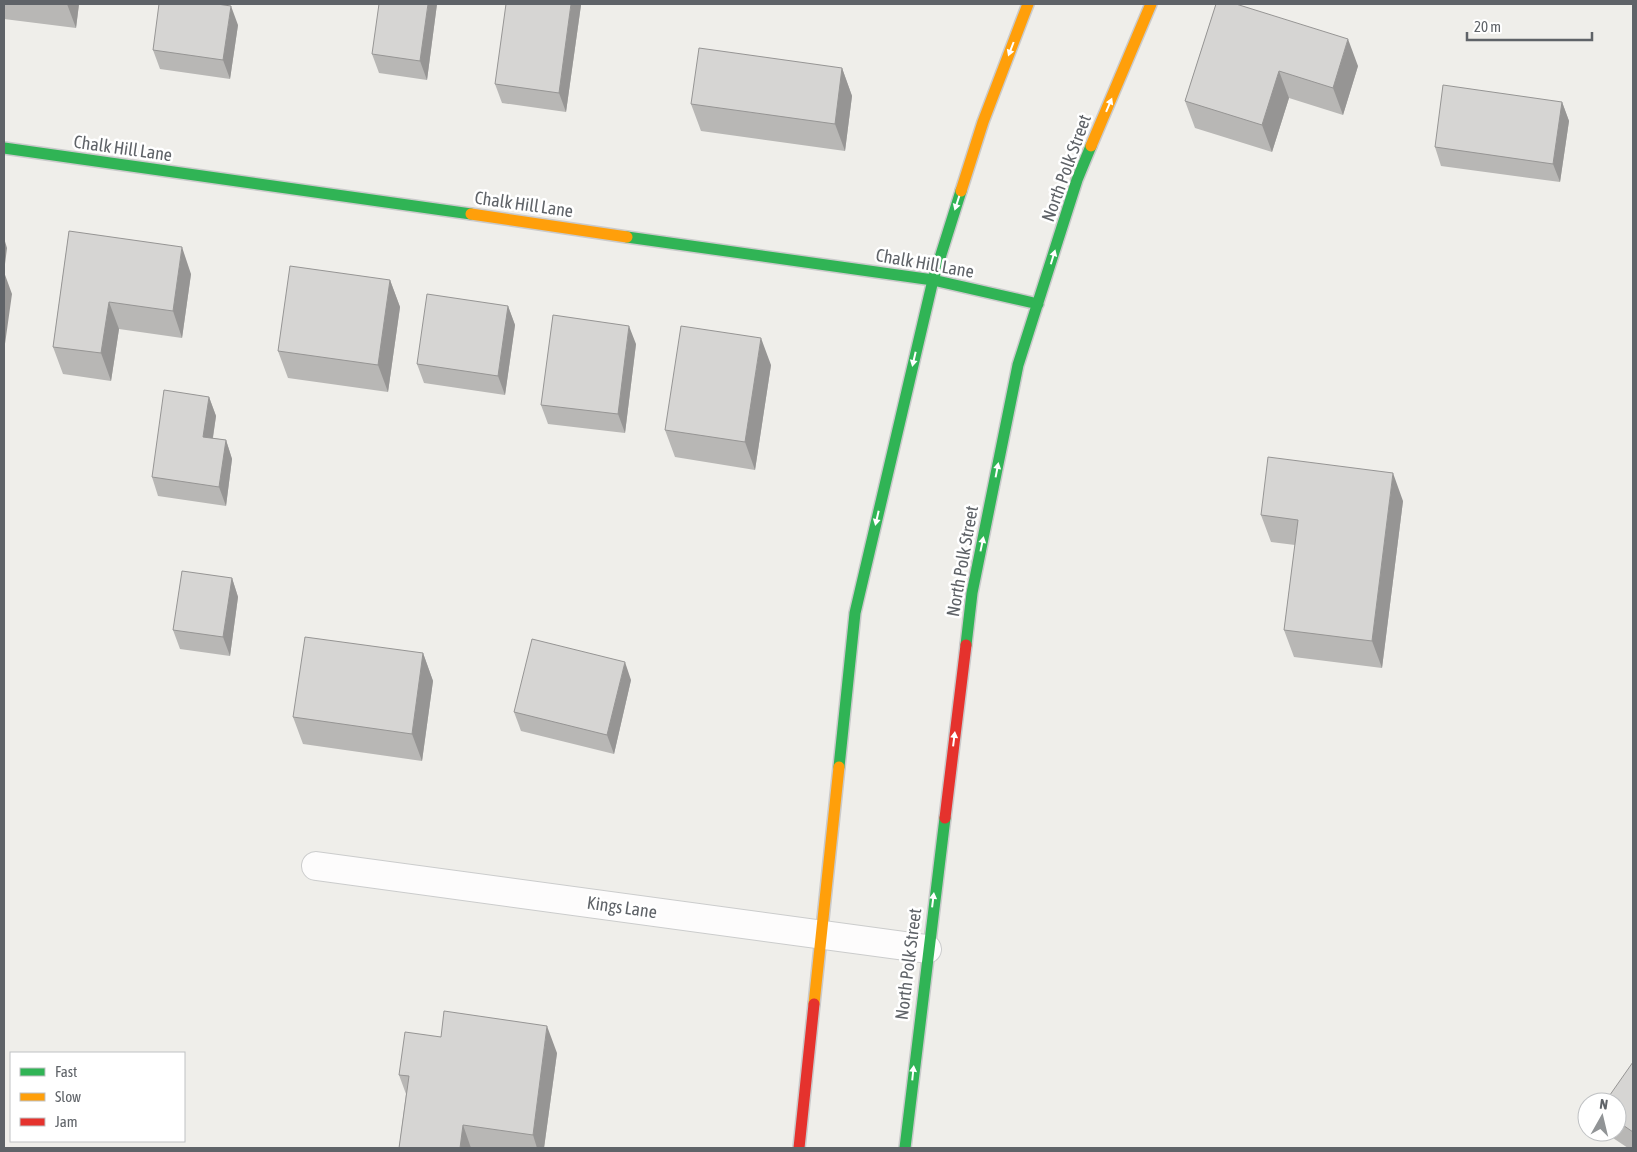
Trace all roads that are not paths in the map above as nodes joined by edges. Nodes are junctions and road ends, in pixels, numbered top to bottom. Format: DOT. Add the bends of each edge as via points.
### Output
graph roads {
  1 [pos="1028,4"];
  2 [pos="1151,4"];
  3 [pos="4,148"];
  4 [pos="932,280"];
  5 [pos="1038,304"];
  6 [pos="316,866"];
  7 [pos="820,934"];
  8 [pos="927,949"];
  9 [pos="799,1148"];
  10 [pos="905,1148"];
  1 -- 4 [label="main road, one-way" via="983,122"];
  5 -- 2 [label="main road, North Polk Street, one-way" via="1077,180"];
  3 -- 4 [label="main road, Chalk Hill Lane"];
  4 -- 5 [label="main road, Chalk Hill Lane"];
  4 -- 7 [label="main road, one-way" via="855,613"];
  8 -- 5 [label="main road, North Polk Street, one-way" via="972,592 1018,365"];
  6 -- 7 [label="street, Kings Lane"];
  7 -- 8 [label="street, Kings Lane"];
  7 -- 9 [label="main road"];
  10 -- 8 [label="main road, North Polk Street, one-way"];
}
